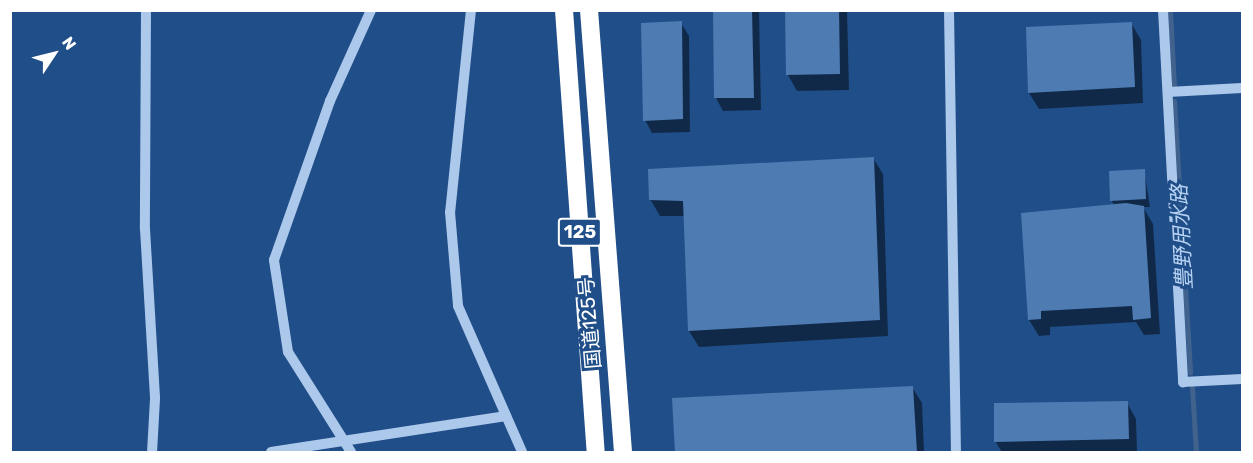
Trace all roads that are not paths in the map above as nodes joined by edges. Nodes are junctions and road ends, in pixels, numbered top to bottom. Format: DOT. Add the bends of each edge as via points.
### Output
graph roads {
  1 [pos="146,10"];
  2 [pos="371,10"];
  3 [pos="471,10"];
  4 [pos="564,10"];
  5 [pos="589,10"];
  6 [pos="949,10"];
  7 [pos="1163,10"];
  8 [pos="1242,88"];
  9 [pos="1168,92"];
  10 [pos="1242,379"];
  11 [pos="506,416"];
  12 [pos="343,440"];
  13 [pos="152,453"];
  14 [pos="271,453"];
  15 [pos="351,453"];
  16 [pos="522,453"];
  17 [pos="596,453"];
  18 [pos="623,453"];
  19 [pos="956,453"];
  1 -- 13 [label="street" via="145,230 155,399"];
  2 -- 12 [label="street" via="330,101 274,260 288,352"];
  3 -- 11 [label="street" via="450,212 458,306"];
  4 -- 17 [label="highway, 国道125号 / 125"];
  5 -- 18 [label="highway, 国道125号 / 125"];
  6 -- 19 [label="street"];
  7 -- 9 [label="street"];
  8 -- 9 [label="street"];
  9 -- 10 [label="street" via="1184,382"];
  11 -- 12 [label="street"];
  11 -- 16 [label="street"];
  12 -- 14 [label="street"];
  12 -- 15 [label="street"];
}
